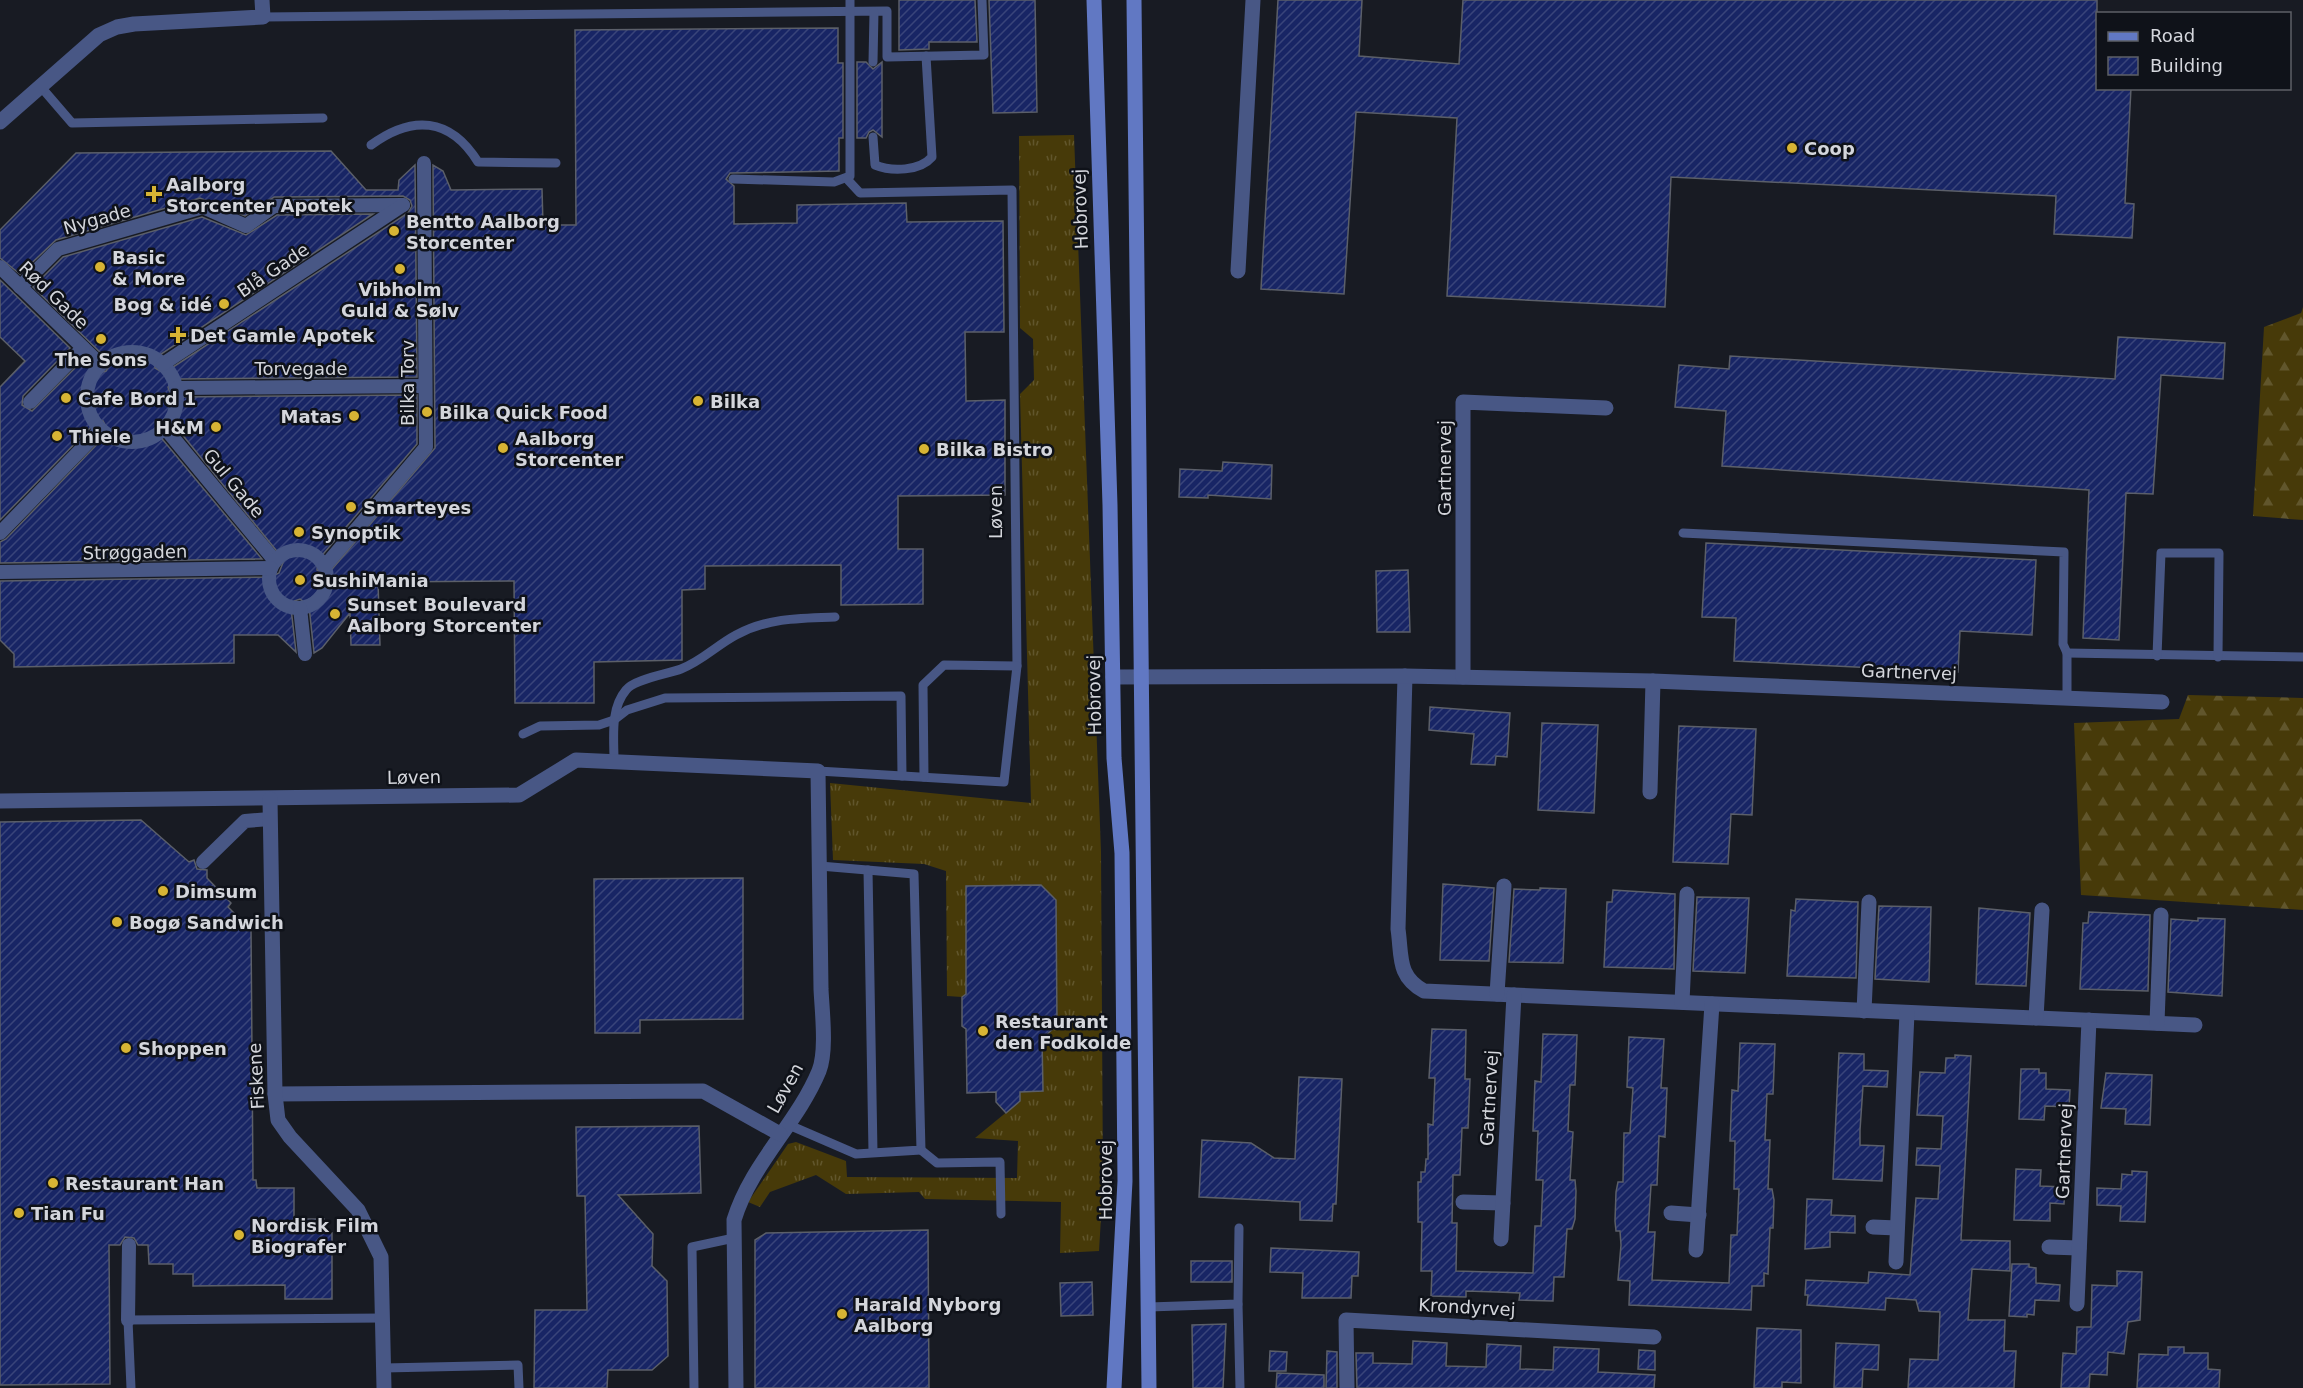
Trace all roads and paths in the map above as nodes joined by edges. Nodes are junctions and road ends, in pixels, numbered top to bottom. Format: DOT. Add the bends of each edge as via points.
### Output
graph roads {
  1 [pos="262,0"];
  2 [pos="850,0"];
  3 [pos="887,0"];
  4 [pos="982,0"];
  5 [pos="1095,0"];
  6 [pos="1134,0"];
  7 [pos="1253,0"];
  8 [pos="887,11"];
  9 [pos="850,12"];
  10 [pos="874,12"];
  11 [pos="264,17"];
  12 [pos="926,56"];
  13 [pos="873,62"];
  14 [pos="40,87"];
  15 [pos="2,117"];
  16 [pos="322,118"];
  17 [pos="873,137"];
  18 [pos="371,145"];
  19 [pos="424,163"];
  20 [pos="556,163"];
  21 [pos="847,178"];
  22 [pos="733,179"];
  23 [pos="403,205"];
  24 [pos="0,267"];
  25 [pos="1238,271"];
  26 [pos="20,287"];
  27 [pos="83,348"];
  28 [pos="100,364"];
  29 [pos="164,364"];
  30 [pos="425,386"];
  31 [pos="177,388"];
  32 [pos="30,402"];
  33 [pos="1606,408"];
  34 [pos="165,428"];
  35 [pos="100,430"];
  36 [pos="0,533"];
  37 [pos="1683,533"];
  38 [pos="273,564"];
  39 [pos="325,566"];
  40 [pos="0,572"];
  41 [pos="300,608"];
  42 [pos="835,617"];
  43 [pos="2067,653"];
  44 [pos="305,654"];
  45 [pos="2157,656"];
  46 [pos="2218,657"];
  47 [pos="2303,657"];
  48 [pos="1017,666"];
  49 [pos="1405,676"];
  50 [pos="1113,677"];
  51 [pos="1463,677"];
  52 [pos="1142,678"];
  53 [pos="1653,681"];
  54 [pos="2067,698"];
  55 [pos="2162,702"];
  56 [pos="614,720"];
  57 [pos="523,734"];
  58 [pos="614,760"];
  59 [pos="818,771"];
  60 [pos="902,776"];
  61 [pos="924,777"];
  62 [pos="1650,792"];
  63 [pos="270,799"];
  64 [pos="0,801"];
  65 [pos="270,819"];
  66 [pos="203,862"];
  67 [pos="820,866"];
  68 [pos="868,870"];
  69 [pos="1504,886"];
  70 [pos="1687,894"];
  71 [pos="1869,902"];
  72 [pos="2042,910"];
  73 [pos="2161,915"];
  74 [pos="1497,994"];
  75 [pos="1514,995"];
  76 [pos="1682,1002"];
  77 [pos="1712,1004"];
  78 [pos="1864,1011"];
  79 [pos="1907,1013"];
  80 [pos="2036,1018"];
  81 [pos="2089,1020"];
  82 [pos="2157,1023"];
  83 [pos="2195,1025"];
  84 [pos="275,1094"];
  85 [pos="784,1129"];
  86 [pos="921,1150"];
  87 [pos="873,1152"];
  88 [pos="1463,1202"];
  89 [pos="1503,1203"];
  90 [pos="1671,1213"];
  91 [pos="1001,1214"];
  92 [pos="1698,1215"];
  93 [pos="1873,1227"];
  94 [pos="1239,1228"];
  95 [pos="1897,1228"];
  96 [pos="734,1238"];
  97 [pos="1501,1239"];
  98 [pos="129,1245"];
  99 [pos="2049,1247"];
  100 [pos="2079,1248"];
  101 [pos="1696,1250"];
  102 [pos="1896,1262"];
  103 [pos="1238,1304"];
  104 [pos="2077,1304"];
  105 [pos="1149,1307"];
  106 [pos="384,1318"];
  107 [pos="128,1320"];
  108 [pos="1654,1337"];
  109 [pos="384,1368"];
  110 [pos="131,1388"];
  111 [pos="384,1388"];
  112 [pos="519,1388"];
  113 [pos="694,1388"];
  114 [pos="736,1388"];
  115 [pos="1114,1388"];
  116 [pos="1149,1388"];
  117 [pos="1240,1388"];
  118 [pos="1347,1388"];
  1 -- 11 [label="street"];
  2 -- 9 [label="lane"];
  3 -- 8 [label="lane"];
  4 -- 12 [label="lane" via="984,54"];
  5 -- 50 [label="main road, Hobrovej"];
  6 -- 52 [label="main road"];
  7 -- 25 [label="street"];
  8 -- 10 [label="lane"];
  8 -- 12 [label="lane" via="887,57"];
  9 -- 10 [label="lane"];
  9 -- 11 [label="lane"];
  9 -- 21 [label="lane" via="852,166"];
  10 -- 13 [label="lane"];
  11 -- 14 [label="street" via="117,27 99,35"];
  12 -- 17 [label="lane" via="932,157 926,165 883,169 875,165"];
  14 -- 15 [label="street"];
  14 -- 16 [label="lane" via="72,123"];
  18 -- 20 [label="lane" via="399,128 424,124 452,132 478,162"];
  19 -- 30 [label="street, Bilka Torv"];
  21 -- 22 [label="lane" via="834,182"];
  21 -- 48 [label="lane, Løven" via="861,193 1012,190"];
  23 -- 26 [label="street, Nygade" via="274,206 246,226 203,207 58,249"];
  23 -- 29 [label="street, Blå Gade"];
  24 -- 26 [label="street, Rød Gade"];
  26 -- 27 [label="street, Rød Gade"];
  27 -- 28 [label="street, Rød Gade"];
  27 -- 32 [label="street, Rød Gade"];
  28 -- 29 [label="street" via="125,352 138,352"];
  28 -- 35 [label="street" via="87,390 87,405"];
  29 -- 31 [label="street"];
  30 -- 31 [label="street, Torvegade"];
  30 -- 39 [label="street, Bilka Torv" via="426,447"];
  31 -- 34 [label="street" via="177,402"];
  33 -- 51 [label="street, Gartnervej" via="1463,402"];
  34 -- 35 [label="street" via="154,437 126,442"];
  34 -- 38 [label="street, Gul Gade"];
  35 -- 36 [label="street"];
  37 -- 43 [label="lane" via="2064,552 2063,644"];
  38 -- 39 [label="street" via="282,554 301,549 319,558"];
  38 -- 40 [label="street, Strøggaden"];
  38 -- 41 [label="street" via="269,577 274,596 281,603"];
  39 -- 41 [label="street" via="324,593 318,601"];
  41 -- 44 [label="street"];
  42 -- 56 [label="lane" via="782,619 737,635 682,669 628,687 618,701"];
  43 -- 45 [label="lane"];
  43 -- 54 [label="lane"];
  45 -- 46 [label="lane"];
  45 -- 46 [label="lane" via="2161,553 2219,553"];
  46 -- 47 [label="lane"];
  48 -- 61 [label="lane" via="944,665 923,685"];
  48 -- 61 [label="lane, Løven" via="1004,782"];
  49 -- 51 [label="street, Gartnervej"];
  49 -- 52 [label="street, Gartnervej"];
  49 -- 74 [label="street" via="1398,929 1403,970 1409,982 1424,991"];
  50 -- 52 [label="street, Gartnervej"];
  50 -- 115 [label="main road, Hobrovej" via="1114,758 1122,853 1125,1133 1124,1232"];
  51 -- 53 [label="street, Gartnervej"];
  52 -- 105 [label="main road"];
  53 -- 54 [label="street, Gartnervej"];
  53 -- 62 [label="street"];
  54 -- 55 [label="street, Gartnervej"];
  56 -- 57 [label="lane" via="599,725 540,726"];
  56 -- 58 [label="lane"];
  56 -- 60 [label="lane" via="627,710 665,698 901,696"];
  58 -- 59 [label="street, Løven"];
  58 -- 63 [label="street, Løven" via="576,760 519,795"];
  59 -- 60 [label="lane, Løven"];
  59 -- 67 [label="street, Løven"];
  60 -- 61 [label="lane, Løven"];
  63 -- 64 [label="street, Løven"];
  63 -- 65 [label="street, Fiskene"];
  65 -- 66 [label="street" via="245,820"];
  65 -- 84 [label="street, Fiskene"];
  67 -- 68 [label="lane"];
  67 -- 85 [label="street, Løven" via="820,1069"];
  68 -- 86 [label="lane" via="914,874"];
  68 -- 87 [label="lane"];
  69 -- 74 [label="street"];
  70 -- 76 [label="street"];
  71 -- 78 [label="street"];
  72 -- 80 [label="street"];
  73 -- 82 [label="street"];
  74 -- 75 [label="street"];
  75 -- 76 [label="street"];
  75 -- 89 [label="street, Gartnervej"];
  76 -- 77 [label="street"];
  77 -- 78 [label="street"];
  77 -- 92 [label="street"];
  78 -- 79 [label="street"];
  79 -- 80 [label="street"];
  79 -- 95 [label="street"];
  80 -- 81 [label="street"];
  81 -- 82 [label="street"];
  81 -- 100 [label="street, Gartnervej"];
  82 -- 83 [label="street"];
  84 -- 85 [label="street, Løven" via="703,1091"];
  84 -- 106 [label="street, Fiskene" via="278,1120 358,1210 371,1232 381,1257"];
  85 -- 87 [label="lane" via="856,1154"];
  85 -- 96 [label="street, Løven" via="741,1196"];
  86 -- 87 [label="lane"];
  86 -- 91 [label="lane" via="937,1163 1000,1161"];
  88 -- 89 [label="street"];
  89 -- 97 [label="street, Gartnervej"];
  90 -- 92 [label="street"];
  92 -- 101 [label="street"];
  93 -- 95 [label="street"];
  94 -- 103 [label="lane"];
  95 -- 102 [label="street"];
  96 -- 113 [label="lane" via="692,1247"];
  96 -- 114 [label="street, Løven"];
  98 -- 107 [label="street"];
  99 -- 100 [label="street"];
  100 -- 104 [label="street, Gartnervej"];
  103 -- 105 [label="lane"];
  103 -- 117 [label="lane"];
  105 -- 116 [label="main road"];
  106 -- 107 [label="lane"];
  106 -- 109 [label="street, Fiskene"];
  107 -- 110 [label="lane"];
  108 -- 118 [label="street, Krondyrvej" via="1346,1320"];
  109 -- 111 [label="street, Fiskene"];
  109 -- 112 [label="lane" via="518,1365"];
}
